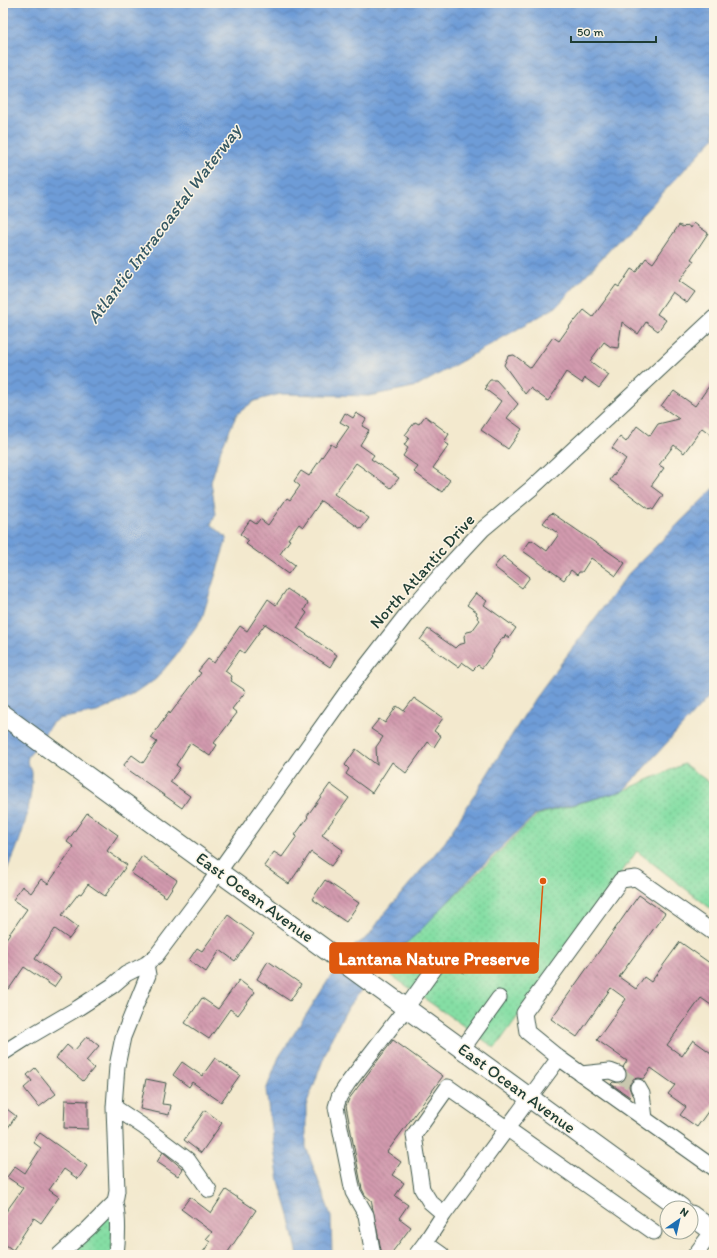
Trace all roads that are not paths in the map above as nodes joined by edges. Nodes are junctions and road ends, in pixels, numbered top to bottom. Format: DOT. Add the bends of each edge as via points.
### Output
graph roads {
  1 [pos="714,318"];
  2 [pos="3,715"];
  3 [pos="219,871"];
  4 [pos="714,933"];
  5 [pos="442,958"];
  6 [pos="146,964"];
  7 [pos="498,998"];
  8 [pos="406,1008"];
  9 [pos="463,1048"];
  10 [pos="3,1053"];
  11 [pos="559,1058"];
  12 [pos="581,1074"];
  13 [pos="618,1074"];
  14 [pos="638,1087"];
  15 [pos="530,1097"];
  16 [pos="114,1107"];
  17 [pos="645,1119"];
  18 [pos="507,1128"];
  19 [pos="714,1168"];
  20 [pos="209,1190"];
  21 [pos="670,1200"];
  22 [pos="115,1202"];
  23 [pos="444,1214"];
  24 [pos="699,1221"];
  25 [pos="654,1232"];
  26 [pos="714,1232"];
  27 [pos="420,1249"];
  28 [pos="59,1255"];
  29 [pos="116,1255"];
  30 [pos="373,1255"];
  31 [pos="442,1255"];
  32 [pos="695,1255"];
  1 -- 3 [label="street, North Atlantic Drive" via="532,488 483,529 444,571 353,683"];
  2 -- 3 [label="main road, East Ocean Avenue"];
  3 -- 6 [label="street, North Atlantic Drive" via="156,956"];
  3 -- 8 [label="main road, East Ocean Avenue"];
  4 -- 11 [label="street" via="636,878 621,880 524,1013 527,1032"];
  5 -- 8 [label="street"];
  6 -- 10 [label="street, North Atlantic Drive" via="126,974 78,1008"];
  6 -- 16 [label="street" via="148,975 123,1037 117,1066"];
  7 -- 9 [label="street"];
  8 -- 9 [label="main road, East Ocean Avenue"];
  8 -- 30 [label="street" via="342,1092 336,1107 353,1192 366,1214"];
  9 -- 15 [label="main road, East Ocean Avenue"];
  11 -- 12 [label="street"];
  11 -- 15 [label="street"];
  12 -- 13 [label="street" via="610,1071"];
  12 -- 17 [label="street"];
  14 -- 17 [label="street" via="642,1094"];
  15 -- 18 [label="street"];
  15 -- 21 [label="main road, East Ocean Avenue"];
  16 -- 20 [label="street" via="188,1160"];
  16 -- 22 [label="street" via="117,1191"];
  17 -- 19 [label="street"];
  18 -- 23 [label="street"];
  18 -- 23 [label="street" via="448,1087 414,1135 422,1189 430,1202"];
  18 -- 25 [label="street"];
  22 -- 28 [label="street"];
  22 -- 29 [label="street" via="118,1214"];
  23 -- 27 [label="street"];
  24 -- 26 [label="main road"];
  26 -- 32 [label="street"];
  27 -- 31 [label="street"];
}
